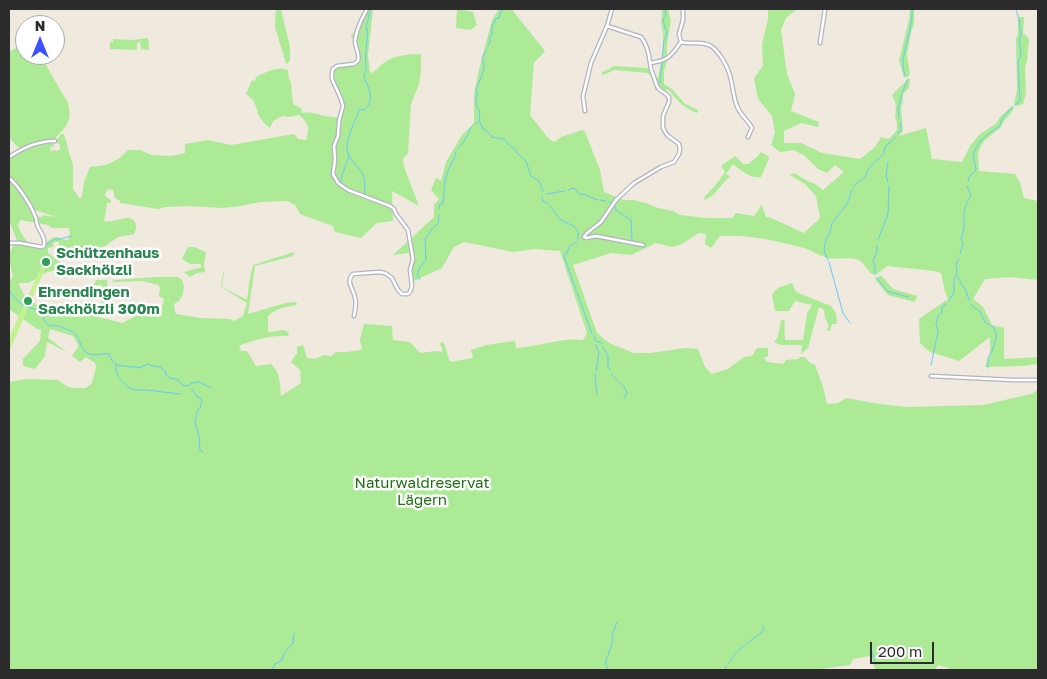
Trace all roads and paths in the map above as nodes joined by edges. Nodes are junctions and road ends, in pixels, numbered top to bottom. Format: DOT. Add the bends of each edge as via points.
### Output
graph roads {
  1 [pos="367,9"];
  2 [pos="612,9"];
  3 [pos="683,9"];
  4 [pos="825,9"];
  5 [pos="607,26"];
  6 [pos="681,42"];
  7 [pos="820,43"];
  8 [pos="650,62"];
  9 [pos="585,111"];
  10 [pos="748,137"];
  11 [pos="55,141"];
  12 [pos="9,158"];
  13 [pos="9,178"];
  14 [pos="9,243"];
  15 [pos="643,245"];
  16 [pos="354,316"];
  17 [pos="931,376"];
  18 [pos="1038,380"];
  1 -- 16 [label="street" via="355,41 358,61 338,66 331,74 342,105 334,146 333,174 338,183 348,190 394,209 410,236 412,289 408,294 402,294 385,273 353,274 349,281 356,300"];
  2 -- 5 [label="street"];
  3 -- 6 [label="street"];
  4 -- 7 [label="street"];
  5 -- 8 [label="street" via="642,38"];
  5 -- 9 [label="street" via="591,63 583,96"];
  6 -- 8 [label="street" via="667,59"];
  6 -- 10 [label="street" via="704,43 718,52 730,74 738,108 752,128"];
  8 -- 15 [label="street" via="657,86 669,97 663,128 679,144 679,154 674,162 634,183 616,200 602,222 584,237 598,236"];
  11 -- 12 [label="street" via="24,148"];
  13 -- 14 [label="street" via="32,210 45,242 40,247"];
  17 -- 18 [label="street"];
}
